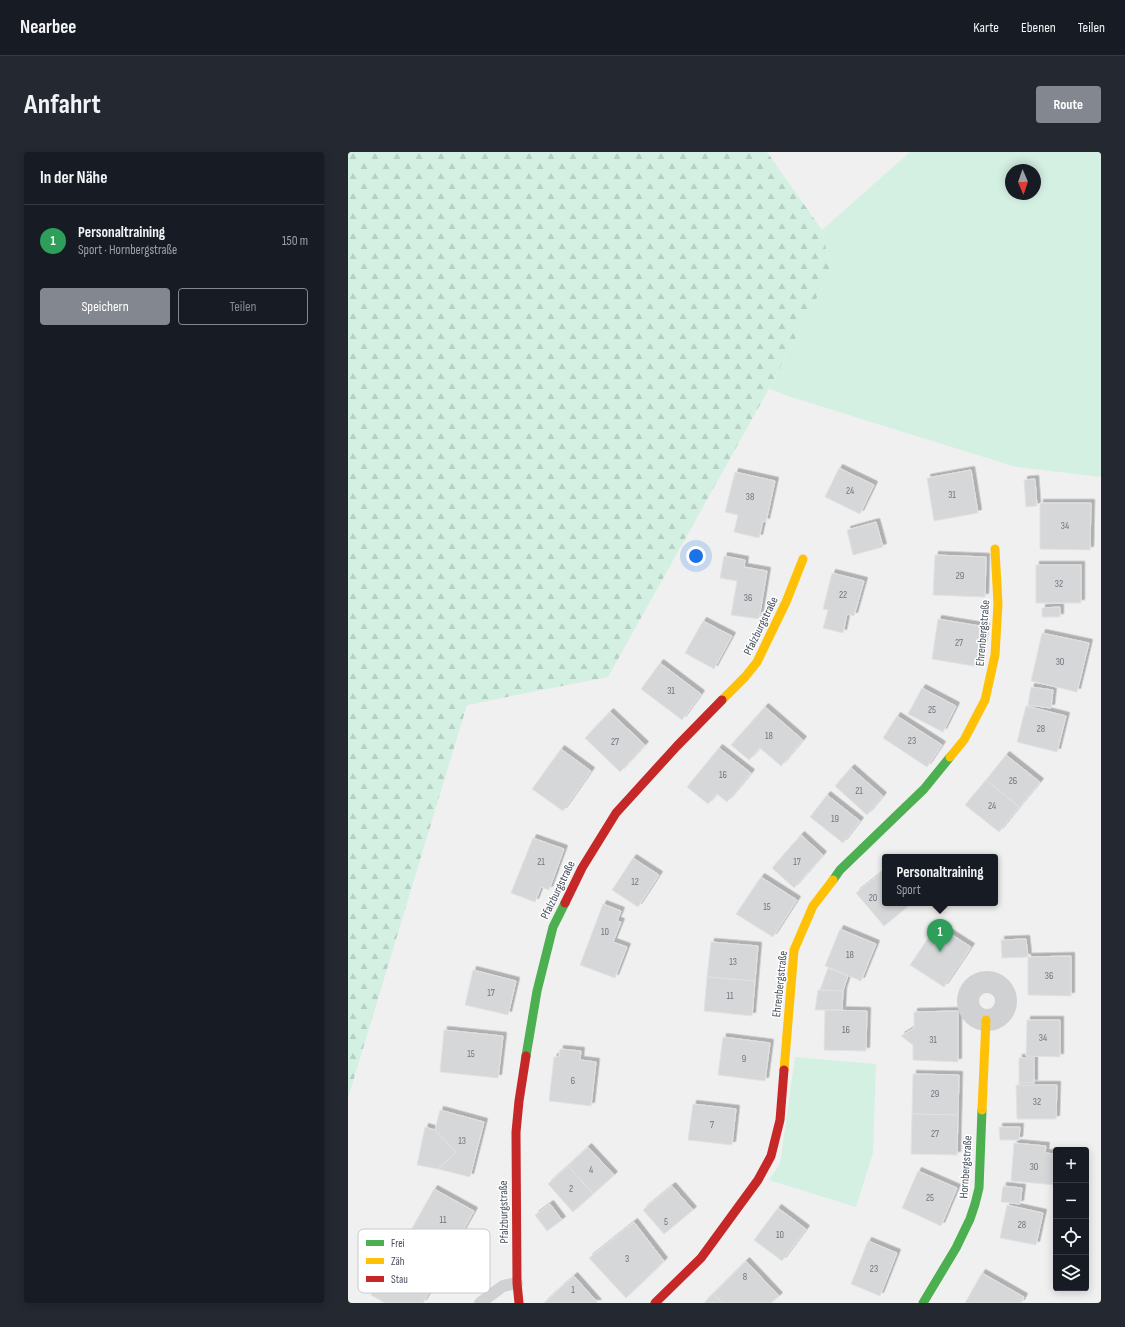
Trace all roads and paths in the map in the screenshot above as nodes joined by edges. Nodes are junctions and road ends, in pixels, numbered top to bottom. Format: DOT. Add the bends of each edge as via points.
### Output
graph roads {
  1 [pos="995,549"];
  2 [pos="803,559"];
  3 [pos="986,1020"];
  4 [pos="517,1283"];
  5 [pos="480,1303"];
  6 [pos="519,1303"];
  7 [pos="655,1303"];
  8 [pos="923,1303"];
  1 -- 7 [label="street, Ehrenbergstraße" via="998,604 995,655 985,700 964,740 924,789 840,870 814,906 794,950 780,1120 771,1156 758,1180 701,1258"];
  2 -- 4 [label="street, Pfalzburgstraße" via="786,602 757,662 616,813 582,868 554,927 537,991 519,1101 516,1132"];
  3 -- 8 [label="street, Hornbergstraße" via="979,1188 976,1205 959,1242"];
  4 -- 5 [label="lane" via="503,1286"];
  4 -- 6 [label="street, Pfalzburgstraße"];
}
